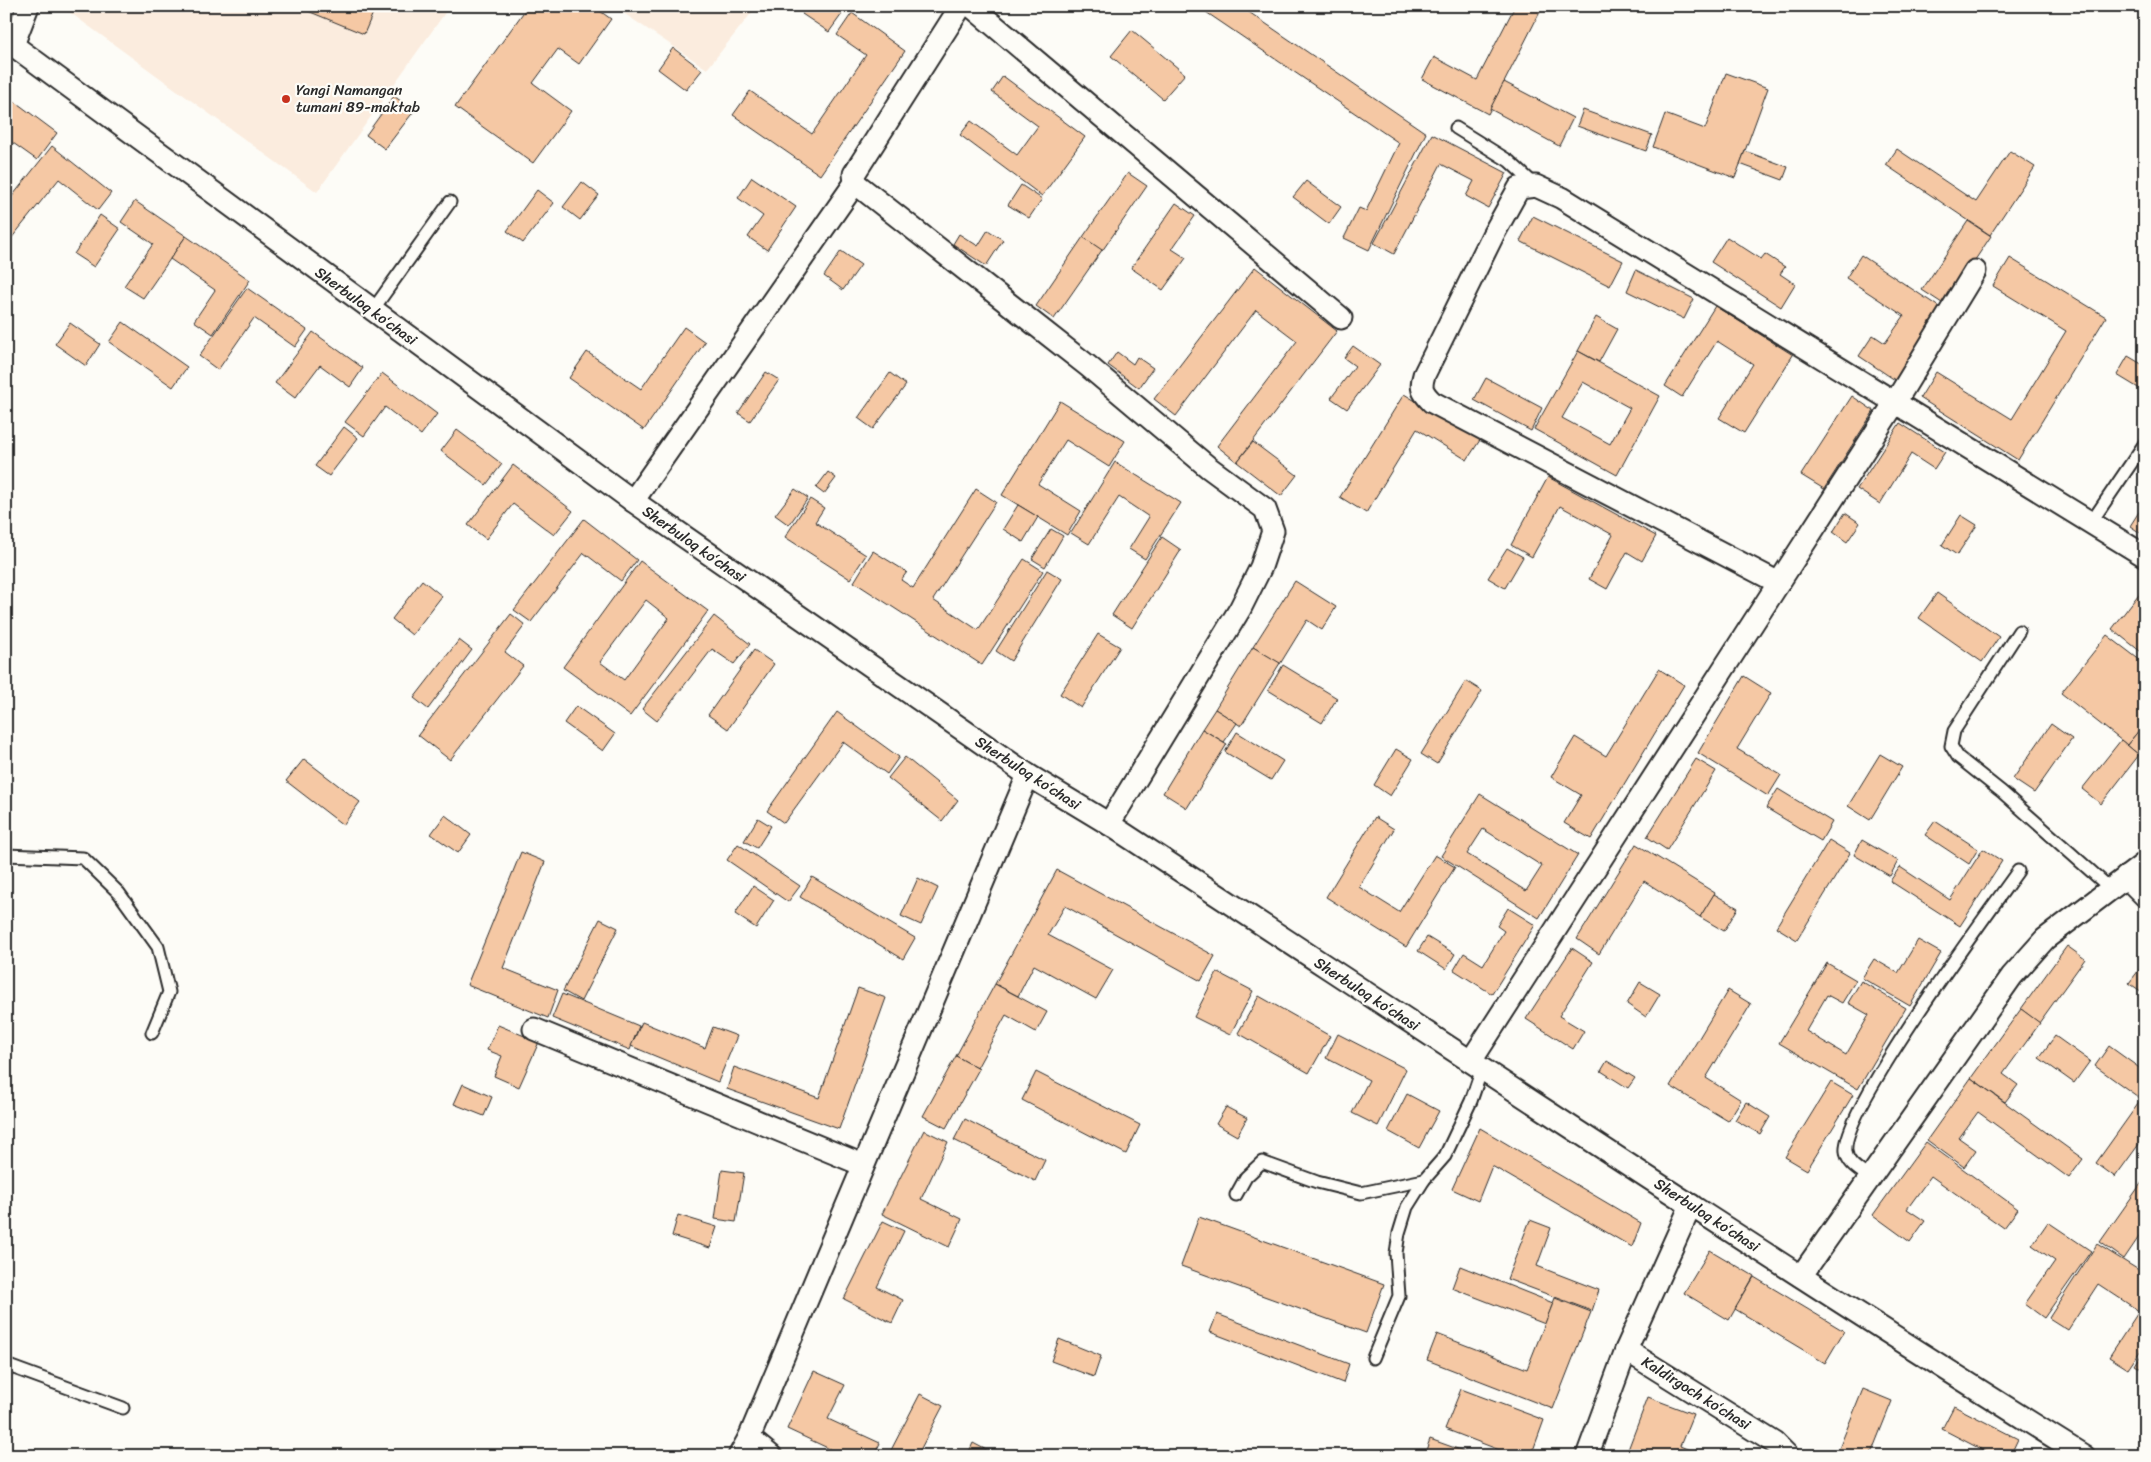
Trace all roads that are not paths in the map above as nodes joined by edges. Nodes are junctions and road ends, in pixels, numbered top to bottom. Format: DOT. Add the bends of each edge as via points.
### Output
graph roads {
  1 [pos="28,6"];
  2 [pos="961,6"];
  3 [pos="971,6"];
  4 [pos="10,42"];
  5 [pos="1456,128"];
  6 [pos="855,184"];
  7 [pos="1536,186"];
  8 [pos="450,202"];
  9 [pos="1976,271"];
  10 [pos="372,311"];
  11 [pos="1340,318"];
  12 [pos="1894,404"];
  13 [pos="2145,443"];
  14 [pos="633,502"];
  15 [pos="2090,524"];
  16 [pos="2145,556"];
  17 [pos="1780,583"];
  18 [pos="2019,631"];
  19 [pos="1028,775"];
  20 [pos="1109,824"];
  21 [pos="6,855"];
  22 [pos="2145,863"];
  23 [pos="2018,871"];
  24 [pos="2118,883"];
  25 [pos="2145,896"];
  26 [pos="534,1029"];
  27 [pos="152,1033"];
  28 [pos="1476,1065"];
  29 [pos="863,1165"];
  30 [pos="1870,1178"];
  31 [pos="1424,1180"];
  32 [pos="1236,1195"];
  33 [pos="1691,1205"];
  34 [pos="1801,1276"];
  35 [pos="1626,1350"];
  36 [pos="1373,1358"];
  37 [pos="6,1365"];
  38 [pos="124,1408"];
  39 [pos="744,1447"];
  40 [pos="770,1455"];
  41 [pos="1587,1456"];
  42 [pos="1788,1456"];
  43 [pos="2084,1456"];
  1 -- 4 [label="street"];
  2 -- 6 [label="street" via="854,174"];
  3 -- 11 [label="street"];
  4 -- 10 [label="street, Sherbuloq koʻchasi"];
  5 -- 7 [label="lane" via="1509,160"];
  6 -- 14 [label="street"];
  6 -- 20 [label="street" via="1265,509 1272,531 1261,567 1240,609"];
  7 -- 12 [label="street" via="1562,198"];
  7 -- 17 [label="street" via="1519,188 1424,375 1422,392 1440,406"];
  8 -- 10 [label="lane"];
  9 -- 12 [label="street"];
  10 -- 14 [label="street, Sherbuloq koʻchasi"];
  12 -- 15 [label="street"];
  12 -- 17 [label="street"];
  13 -- 15 [label="lane"];
  14 -- 19 [label="street, Sherbuloq koʻchasi"];
  15 -- 16 [label="street"];
  17 -- 28 [label="street"];
  18 -- 24 [label="lane" via="1954,730 1951,746 1958,757"];
  19 -- 20 [label="street, Sherbuloq koʻchasi"];
  19 -- 29 [label="street"];
  20 -- 28 [label="street, Sherbuloq koʻchasi"];
  21 -- 27 [label="lane" via="83,858 119,893 158,947 169,992"];
  22 -- 24 [label="street"];
  23 -- 30 [label="lane" via="1899,1042 1854,1120 1845,1149 1848,1161"];
  24 -- 25 [label="street"];
  24 -- 30 [label="street" via="2045,939 2012,976"];
  26 -- 29 [label="street"];
  28 -- 31 [label="lane" via="1471,1101 1445,1156"];
  28 -- 33 [label="street, Sherbuloq koʻchasi"];
  29 -- 39 [label="street"];
  30 -- 34 [label="street"];
  31 -- 32 [label="lane" via="1362,1193 1317,1182 1262,1162 1246,1177"];
  31 -- 36 [label="lane" via="1407,1207 1399,1233 1396,1253 1398,1296"];
  33 -- 34 [label="street, Sherbuloq koʻchasi"];
  33 -- 35 [label="street, Kaldirgoch koʻchasi"];
  34 -- 43 [label="street, Sherbuloq koʻchasi"];
  35 -- 41 [label="street, Kaldirgoch koʻchasi"];
  35 -- 42 [label="street, Kaldirgoch koʻchasi" via="1775,1443"];
  37 -- 38 [label="lane"];
  39 -- 40 [label="street"];
}
